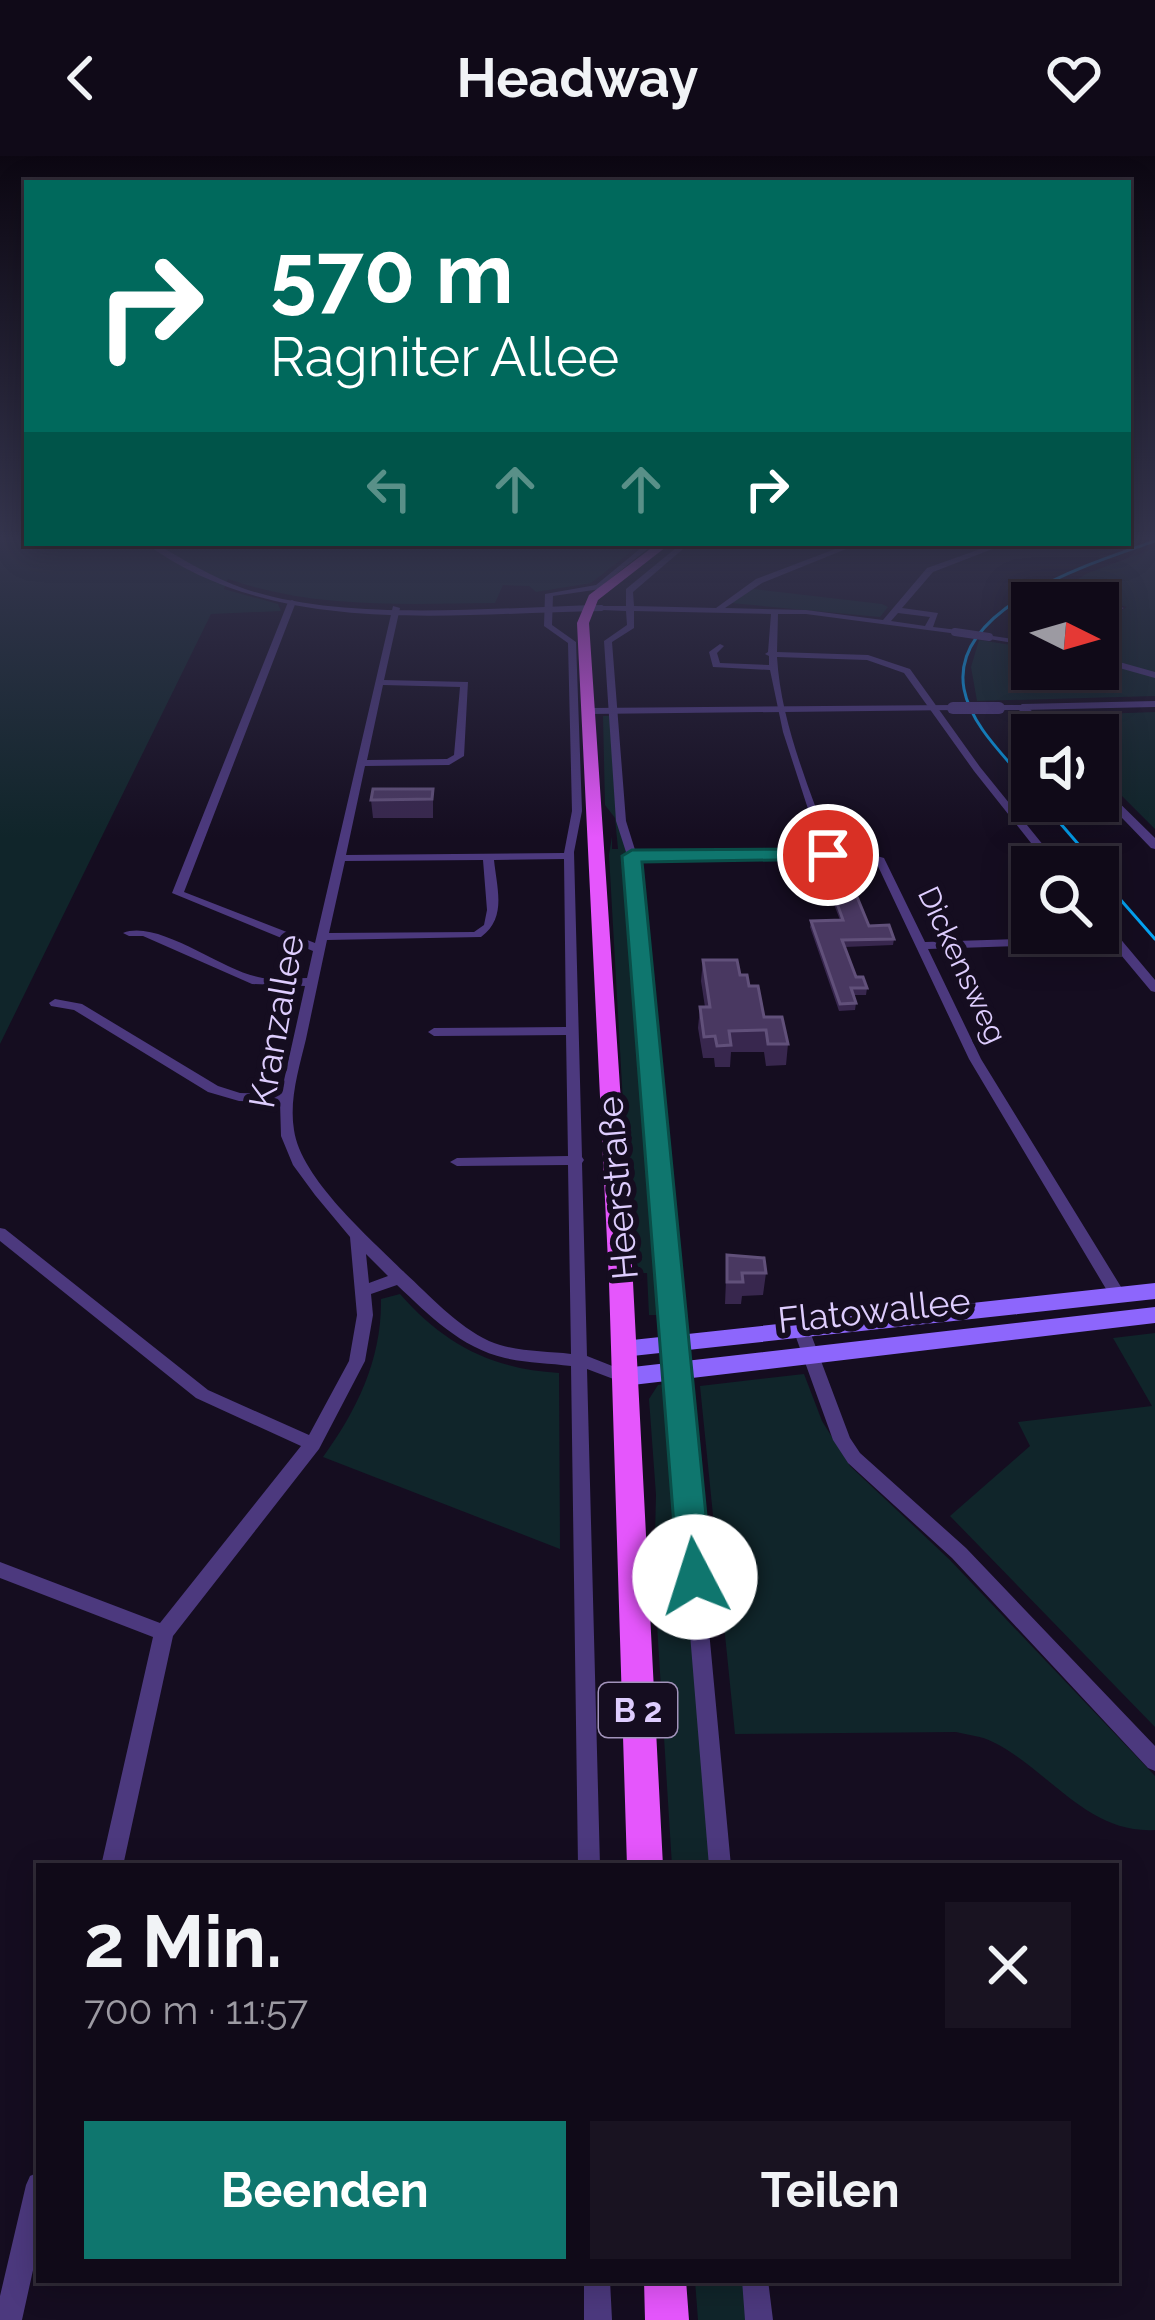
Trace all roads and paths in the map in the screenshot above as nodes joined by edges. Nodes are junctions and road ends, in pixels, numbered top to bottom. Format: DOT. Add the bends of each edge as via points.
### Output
graph roads {
  1 [pos="279,636"];
  2 [pos="390,636"];
  3 [pos="562,636"];
  4 [pos="587,636"];
  5 [pos="616,636"];
  6 [pos="771,636"];
  7 [pos="720,646"];
  8 [pos="769,653"];
  9 [pos="1119,665"];
  10 [pos="772,668"];
  11 [pos="1155,675"];
  12 [pos="380,682"];
  13 [pos="1155,704"];
  14 [pos="1022,707"];
  15 [pos="939,708"];
  16 [pos="784,710"];
  17 [pos="590,711"];
  18 [pos="614,711"];
  19 [pos="1029,714"];
  20 [pos="361,763"];
  21 [pos="1119,808"];
  22 [pos="1155,845"];
  23 [pos="1041,846"];
  24 [pos="828,855"];
  25 [pos="569,856"];
  26 [pos="632,856"];
  27 [pos="488,857"];
  28 [pos="341,859"];
  29 [pos="129,933"];
  30 [pos="320,943"];
  31 [pos="1011,943"];
  32 [pos="1119,944"];
  33 [pos="923,946"];
  34 [pos="311,982"];
  35 [pos="1155,988"];
  36 [pos="55,1004"];
  37 [pos="573,1031"];
  38 [pos="434,1032"];
  39 [pos="287,1098"];
  40 [pos="577,1160"];
  41 [pos="457,1162"];
  42 [pos="0,1233"];
  43 [pos="357,1238"];
  44 [pos="402,1277"];
  45 [pos="364,1291"];
  46 [pos="1155,1291"];
  47 [pos="1118,1295"];
  48 [pos="1144,1316"];
  49 [pos="801,1329"];
  50 [pos="676,1343"];
  51 [pos="809,1354"];
  52 [pos="579,1361"];
  53 [pos="624,1363"];
  54 [pos="678,1369"];
  55 [pos="314,1444"];
  56 [pos="0,1570"];
  57 [pos="164,1633"];
  58 [pos="1155,1761"];
  59 [pos="113,1863"];
  60 [pos="589,1863"];
  61 [pos="645,1863"];
  62 [pos="720,1863"];
  63 [pos="36,2197"];
  64 [pos="597,2283"];
  65 [pos="665,2283"];
  66 [pos="755,2283"];
  67 [pos="6,2320"];
  68 [pos="598,2320"];
  69 [pos="667,2320"];
  70 [pos="759,2320"];
  1 -- 30 [label="street" via="178,893"];
  2 -- 12 [label="street, Kranzallee"];
  3 -- 25 [label="street, Heerstraße" via="572,642 577,811"];
  4 -- 17 [label="main road, Heerstraße / B 2"];
  5 -- 18 [label="street, Heerstraße" via="608,641"];
  6 -- 8 [label="street"];
  7 -- 10 [label="street" via="716,665"];
  8 -- 10 [label="street"];
  8 -- 15 [label="street" via="893,663"];
  9 -- 11 [label="street"];
  10 -- 16 [label="street"];
  12 -- 20 [label="street, Kranzallee"];
  12 -- 20 [label="street" via="465,684 459,756"];
  13 -- 14 [label="street"];
  14 -- 15 [label="street, bridge"];
  14 -- 19 [label="street"];
  15 -- 16 [label="street"];
  15 -- 23 [label="street"];
  16 -- 18 [label="street"];
  16 -- 24 [label="street"];
  17 -- 18 [label="street"];
  17 -- 53 [label="main road, Heerstraße / B 2"];
  18 -- 26 [label="street, Heerstraße" via="621,821"];
  20 -- 28 [label="street, Kranzallee"];
  21 -- 22 [label="street"];
  24 -- 26 [label="street"];
  24 -- 33 [label="street, Dickensweg" via="872,856 885,865"];
  25 -- 27 [label="street"];
  25 -- 37 [label="street, Heerstraße"];
  26 -- 50 [label="street, Heerstraße"];
  27 -- 28 [label="street"];
  27 -- 30 [label="street" via="493,910 477,935"];
  28 -- 30 [label="street, Kranzallee"];
  29 -- 34 [label="street" via="256,981"];
  30 -- 34 [label="street, Kranzallee"];
  31 -- 33 [label="street"];
  32 -- 35 [label="street"];
  33 -- 47 [label="street, Dickensweg" via="975,1059"];
  34 -- 39 [label="street, Kranzallee"];
  36 -- 39 [label="street" via="78,1007 226,1095"];
  37 -- 38 [label="street"];
  37 -- 40 [label="street, Heerstraße"];
  39 -- 43 [label="street, Kranzallee" via="298,1163"];
  40 -- 41 [label="street"];
  40 -- 52 [label="street, Heerstraße"];
  42 -- 55 [label="street" via="202,1394"];
  43 -- 44 [label="street, Kranzallee"];
  43 -- 45 [label="street"];
  44 -- 45 [label="street"];
  44 -- 52 [label="street, Kranzallee" via="478,1342 530,1359"];
  45 -- 55 [label="street" via="357,1361"];
  46 -- 47 [label="main road, Flatowallee"];
  47 -- 48 [label="main road, Flatowallee"];
  47 -- 49 [label="main road, Flatowallee"];
  48 -- 51 [label="main road, Flatowallee"];
  49 -- 50 [label="main road, Flatowallee"];
  49 -- 51 [label="street"];
  50 -- 53 [label="main road, Flatowallee"];
  50 -- 54 [label="street, Heerstraße"];
  51 -- 54 [label="main road, Flatowallee"];
  51 -- 58 [label="street" via="854,1458 959,1553"];
  52 -- 53 [label="street"];
  52 -- 53 [label="street"];
  52 -- 60 [label="street, Heerstraße"];
  53 -- 54 [label="main road, Flatowallee"];
  53 -- 61 [label="main road, Heerstraße / B 2"];
  54 -- 62 [label="street, Heerstraße"];
  55 -- 57 [label="street"];
  56 -- 57 [label="street"];
  57 -- 59 [label="street"];
  63 -- 67 [label="street"];
  64 -- 68 [label="street"];
  65 -- 69 [label="main road"];
  66 -- 70 [label="street"];
}
